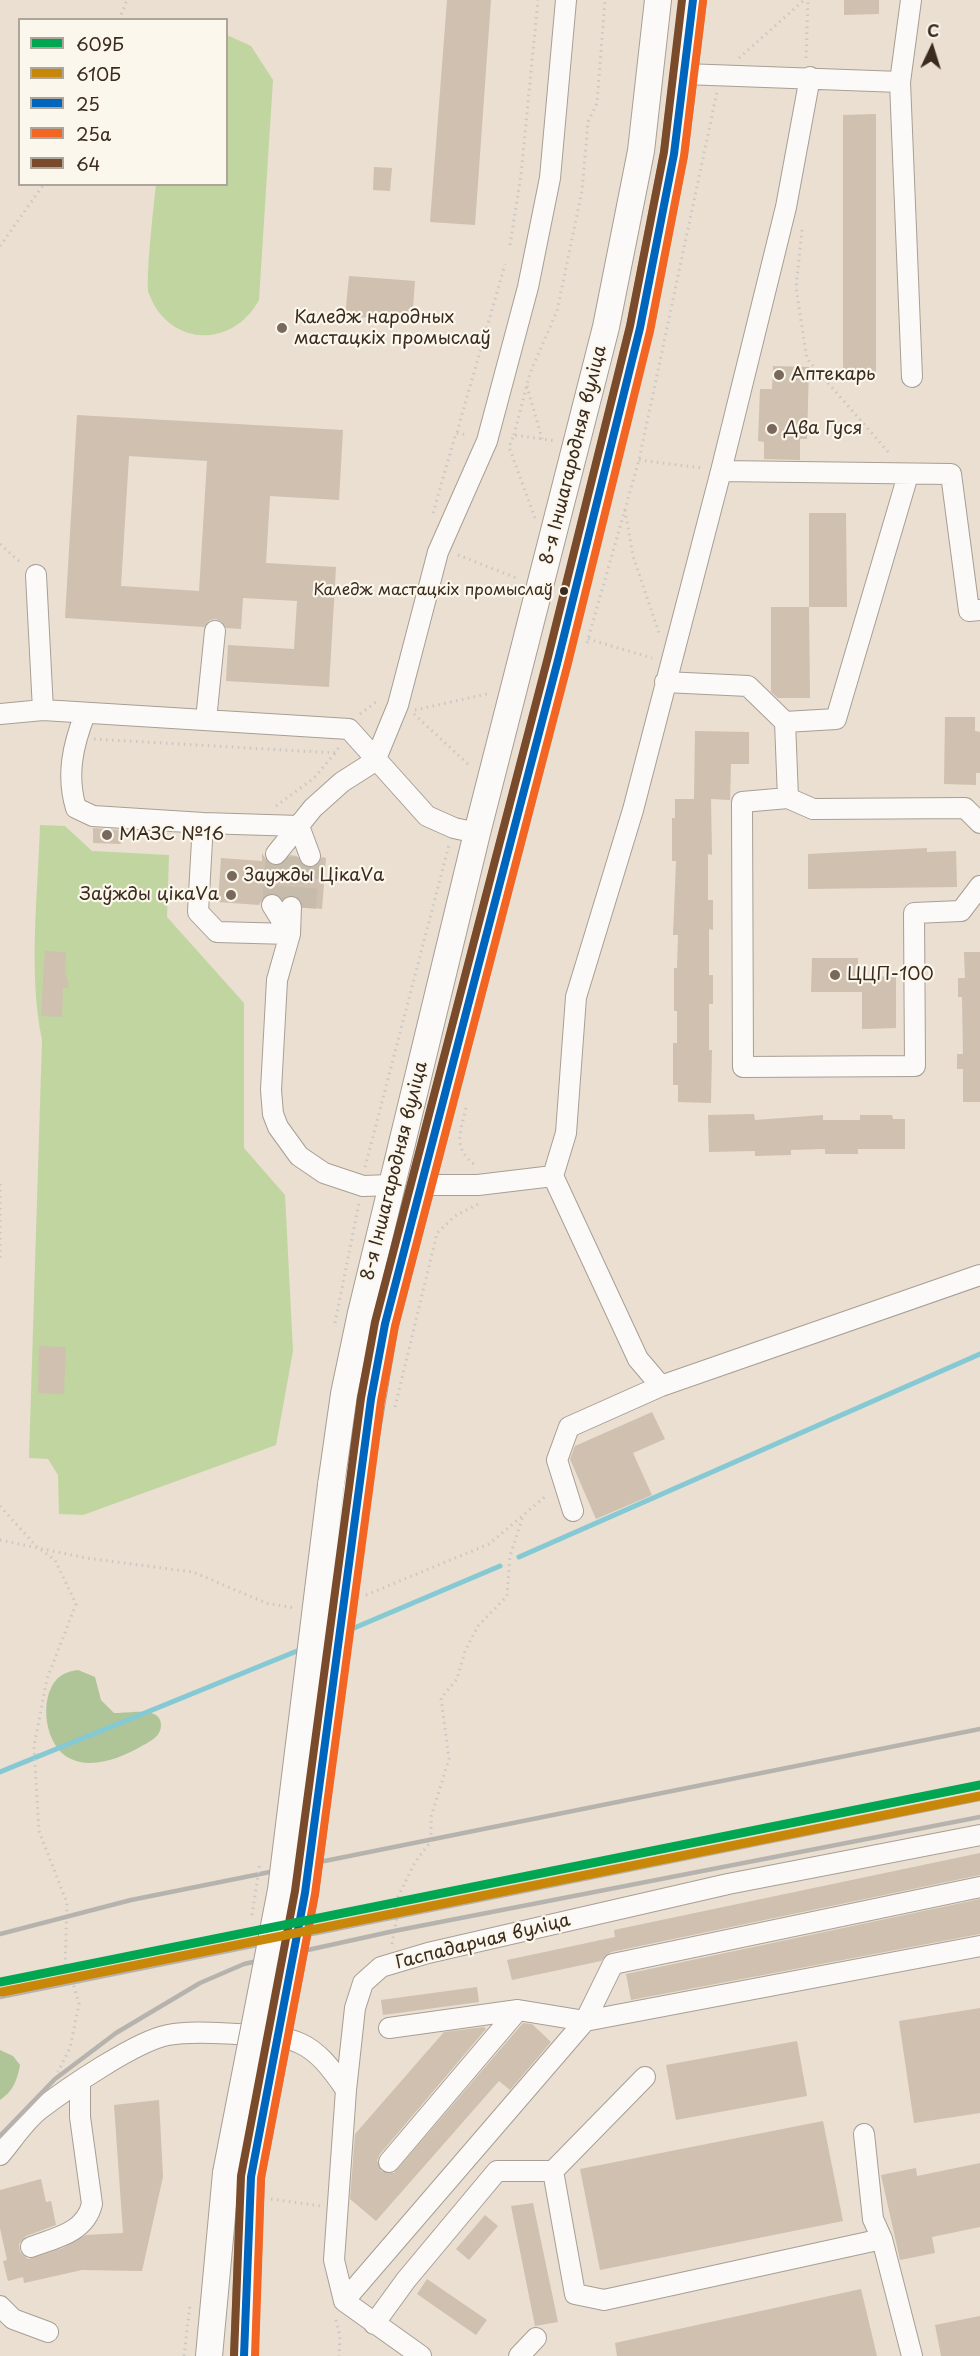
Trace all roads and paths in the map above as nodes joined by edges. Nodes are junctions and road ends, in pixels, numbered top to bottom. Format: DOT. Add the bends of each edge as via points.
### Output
graph roads {
  1 [pos="127,0"];
  2 [pos="538,0"];
  3 [pos="566,0"];
  4 [pos="605,0"];
  5 [pos="658,0"];
  6 [pos="693,0"];
  7 [pos="806,0"];
  8 [pos="911,0"];
  9 [pos="120,18"];
  10 [pos="650,74"];
  11 [pos="684,74"];
  12 [pos="721,74"];
  13 [pos="811,77"];
  14 [pos="900,82"];
  15 [pos="43,186"];
  16 [pos="802,229"];
  17 [pos="510,245"];
  18 [pos="0,246"];
  19 [pos="505,264"];
  20 [pos="912,377"];
  21 [pos="527,386"];
  22 [pos="456,433"];
  23 [pos="470,435"];
  24 [pos="514,435"];
  25 [pos="542,440"];
  26 [pos="559,442"];
  27 [pos="639,460"];
  28 [pos="721,471"];
  29 [pos="908,475"];
  30 [pos="625,508"];
  31 [pos="431,518"];
  32 [pos="537,523"];
  33 [pos="0,544"];
  34 [pos="456,554"];
  35 [pos="36,575"];
  36 [pos="521,580"];
  37 [pos="980,610"];
  38 [pos="215,631"];
  39 [pos="668,673"];
  40 [pos="382,698"];
  41 [pos="490,704"];
  42 [pos="43,710"];
  43 [pos="0,714"];
  44 [pos="85,714"];
  45 [pos="206,720"];
  46 [pos="785,722"];
  47 [pos="349,729"];
  48 [pos="93,739"];
  49 [pos="335,753"];
  50 [pos="476,758"];
  51 [pos="375,761"];
  52 [pos="788,798"];
  53 [pos="270,811"];
  54 [pos="203,823"];
  55 [pos="980,823"];
  56 [pos="299,826"];
  57 [pos="477,833"];
  58 [pos="510,841"];
  59 [pos="980,886"];
  60 [pos="290,934"];
  61 [pos="468,1099"];
  62 [pos="553,1176"];
  63 [pos="0,1184"];
  64 [pos="391,1185"];
  65 [pos="420,1185"];
  66 [pos="478,1185"];
  67 [pos="0,1258"];
  68 [pos="980,1275"];
  69 [pos="661,1386"];
  70 [pos="394,1412"];
  71 [pos="563,1482"];
  72 [pos="0,1506"];
  73 [pos="573,1511"];
  74 [pos="524,1514"];
  75 [pos="0,1540"];
  76 [pos="36,1546"];
  77 [pos="365,1595"];
  78 [pos="301,1609"];
  79 [pos="980,1835"];
  80 [pos="980,1887"];
  81 [pos="980,1946"];
  82 [pos="381,1967"];
  83 [pos="518,2010"];
  84 [pos="585,2021"];
  85 [pos="389,2028"];
  86 [pos="645,2077"];
  87 [pos="55,2079"];
  88 [pos="80,2083"];
  89 [pos="346,2090"];
  90 [pos="864,2134"];
  91 [pos="0,2155"];
  92 [pos="389,2162"];
  93 [pos="553,2171"];
  94 [pos="266,2198"];
  95 [pos="327,2207"];
  96 [pos="882,2239"];
  97 [pos="31,2247"];
  98 [pos="344,2301"];
  99 [pos="0,2306"];
  100 [pos="374,2324"];
  101 [pos="48,2332"];
  102 [pos="536,2338"];
  103 [pos="408,2352"];
  104 [pos="209,2356"];
  105 [pos="244,2356"];
  106 [pos="519,2356"];
  107 [pos="912,2356"];
  1 -- 9 [label="path"];
  2 -- 17 [label="path"];
  3 -- 51 [label="street" via="550,178 528,288 486,441 438,552 398,705"];
  4 -- 21 [label="path" via="597,103 588,122 582,191 557,311"];
  5 -- 10 [label="main road, 8-я Іншагародняя вуліца"];
  6 -- 11 [label="main road, 8-я Іншагародняя вуліца"];
  7 -- 12 [label="path"];
  7 -- 13 [label="path" via="806,66"];
  8 -- 14 [label="street"];
  10 -- 11 [label="main road"];
  10 -- 57 [label="main road, 8-я Іншагародняя вуліца" via="641,151 606,327"];
  11 -- 12 [label="street"];
  11 -- 58 [label="main road, 8-я Іншагародняя вуліца" via="674,154 640,328"];
  12 -- 13 [label="street"];
  12 -- 27 [label="path"];
  13 -- 14 [label="street"];
  13 -- 28 [label="street" via="786,207"];
  14 -- 20 [label="street"];
  15 -- 18 [label="path"];
  16 -- 29 [label="path" via="796,288 807,359"];
  19 -- 22 [label="path"];
  21 -- 24 [label="path"];
  21 -- 25 [label="path"];
  22 -- 23 [label="path"];
  22 -- 31 [label="path"];
  24 -- 25 [label="path"];
  24 -- 32 [label="path" via="509,447"];
  25 -- 26 [label="path"];
  27 -- 28 [label="path"];
  27 -- 30 [label="path"];
  28 -- 29 [label="street"];
  28 -- 39 [label="street"];
  29 -- 37 [label="street" via="951,474 969,610"];
  29 -- 46 [label="street" via="836,719"];
  30 -- 39 [label="path" via="633,556"];
  30 -- 39 [label="path" via="588,639"];
  33 -- 35 [label="path"];
  34 -- 36 [label="path"];
  35 -- 42 [label="street"];
  38 -- 45 [label="street"];
  39 -- 46 [label="street" via="748,686"];
  39 -- 62 [label="street" via="633,810 576,997 566,1133"];
  40 -- 47 [label="path" via="357,717"];
  41 -- 50 [label="path" via="492,693 411,711 473,769"];
  42 -- 43 [label="street"];
  42 -- 44 [label="street"];
  44 -- 45 [label="street"];
  44 -- 54 [label="street" via="72,749 76,808 93,816"];
  45 -- 47 [label="street"];
  46 -- 52 [label="street"];
  47 -- 49 [label="path"];
  47 -- 51 [label="street"];
  48 -- 49 [label="path"];
  49 -- 53 [label="path" via="314,778"];
  51 -- 56 [label="street" via="342,782"];
  51 -- 57 [label="street" via="427,816"];
  52 -- 55 [label="street" via="813,809 965,808"];
  52 -- 59 [label="street" via="742,802 742,1067 915,1066 914,913 961,911"];
  54 -- 56 [label="street"];
  54 -- 60 [label="street" via="198,912 217,932"];
  56 -- 56 [label="street" via="294,855"];
  57 -- 58 [label="main road"];
  57 -- 64 [label="main road, 8-я Іншагародняя вуліца"];
  58 -- 65 [label="main road, 8-я Іншагародняя вуліца"];
  60 -- 60 [label="street" via="290,906"];
  60 -- 64 [label="street" via="277,980 271,1090 278,1127 299,1156 324,1173 363,1186"];
  61 -- 66 [label="path" via="458,1142 461,1152 479,1169"];
  62 -- 66 [label="street"];
  62 -- 69 [label="street" via="638,1359"];
  63 -- 67 [label="path"];
  64 -- 65 [label="main road"];
  64 -- 104 [label="main road, 8-я Іншагародняя вуліца, bridge" via="356,1336 331,1485 281,1890 226,2173"];
  65 -- 66 [label="street"];
  65 -- 105 [label="main road, 8-я Іншагародняя вуліца, bridge" via="385,1324 357,1489 305,1893 251,2177"];
  66 -- 70 [label="path" via="478,1205 454,1216 437,1233"];
  68 -- 69 [label="street"];
  69 -- 71 [label="street" via="568,1427 557,1460"];
  71 -- 73 [label="street"];
  71 -- 74 [label="path"];
  72 -- 76 [label="path"];
  74 -- 77 [label="path" via="489,1544"];
  74 -- 82 [label="path" via="510,1556 507,1596 478,1626 457,1679 441,1698 449,1759 431,1817 431,1841 415,1862 395,1903 392,1946"];
  75 -- 76 [label="path"];
  76 -- 78 [label="path" via="86,1558 193,1572 266,1603"];
  76 -- 87 [label="path" via="55,1560 76,1604 47,1679 34,1746 39,1831 67,1902 65,1968 79,2004 70,2048"];
  79 -- 82 [label="street, Гаспадарчая вуліца" via="717,1887"];
  80 -- 84 [label="street" via="613,1964"];
  81 -- 84 [label="street"];
  82 -- 89 [label="street, Гаспадарчая вуліца" via="363,1983 355,2008"];
  83 -- 84 [label="street"];
  83 -- 85 [label="street"];
  83 -- 92 [label="street"];
  84 -- 98 [label="street"];
  86 -- 93 [label="street"];
  88 -- 89 [label="street" via="133,2048 166,2035 193,2032 271,2036 304,2043 327,2062"];
  88 -- 91 [label="street" via="37,2111"];
  88 -- 97 [label="street" via="90,2212 79,2228"];
  89 -- 98 [label="street, Гаспадарчая вуліца" via="334,2260"];
  90 -- 96 [label="street" via="873,2219"];
  93 -- 96 [label="street" via="575,2294 604,2300"];
  93 -- 100 [label="street" via="497,2171"];
  94 -- 95 [label="path"];
  96 -- 107 [label="street"];
  98 -- 100 [label="street"];
  99 -- 101 [label="street" via="13,2319"];
  100 -- 103 [label="street"];
  102 -- 106 [label="street"];
}
